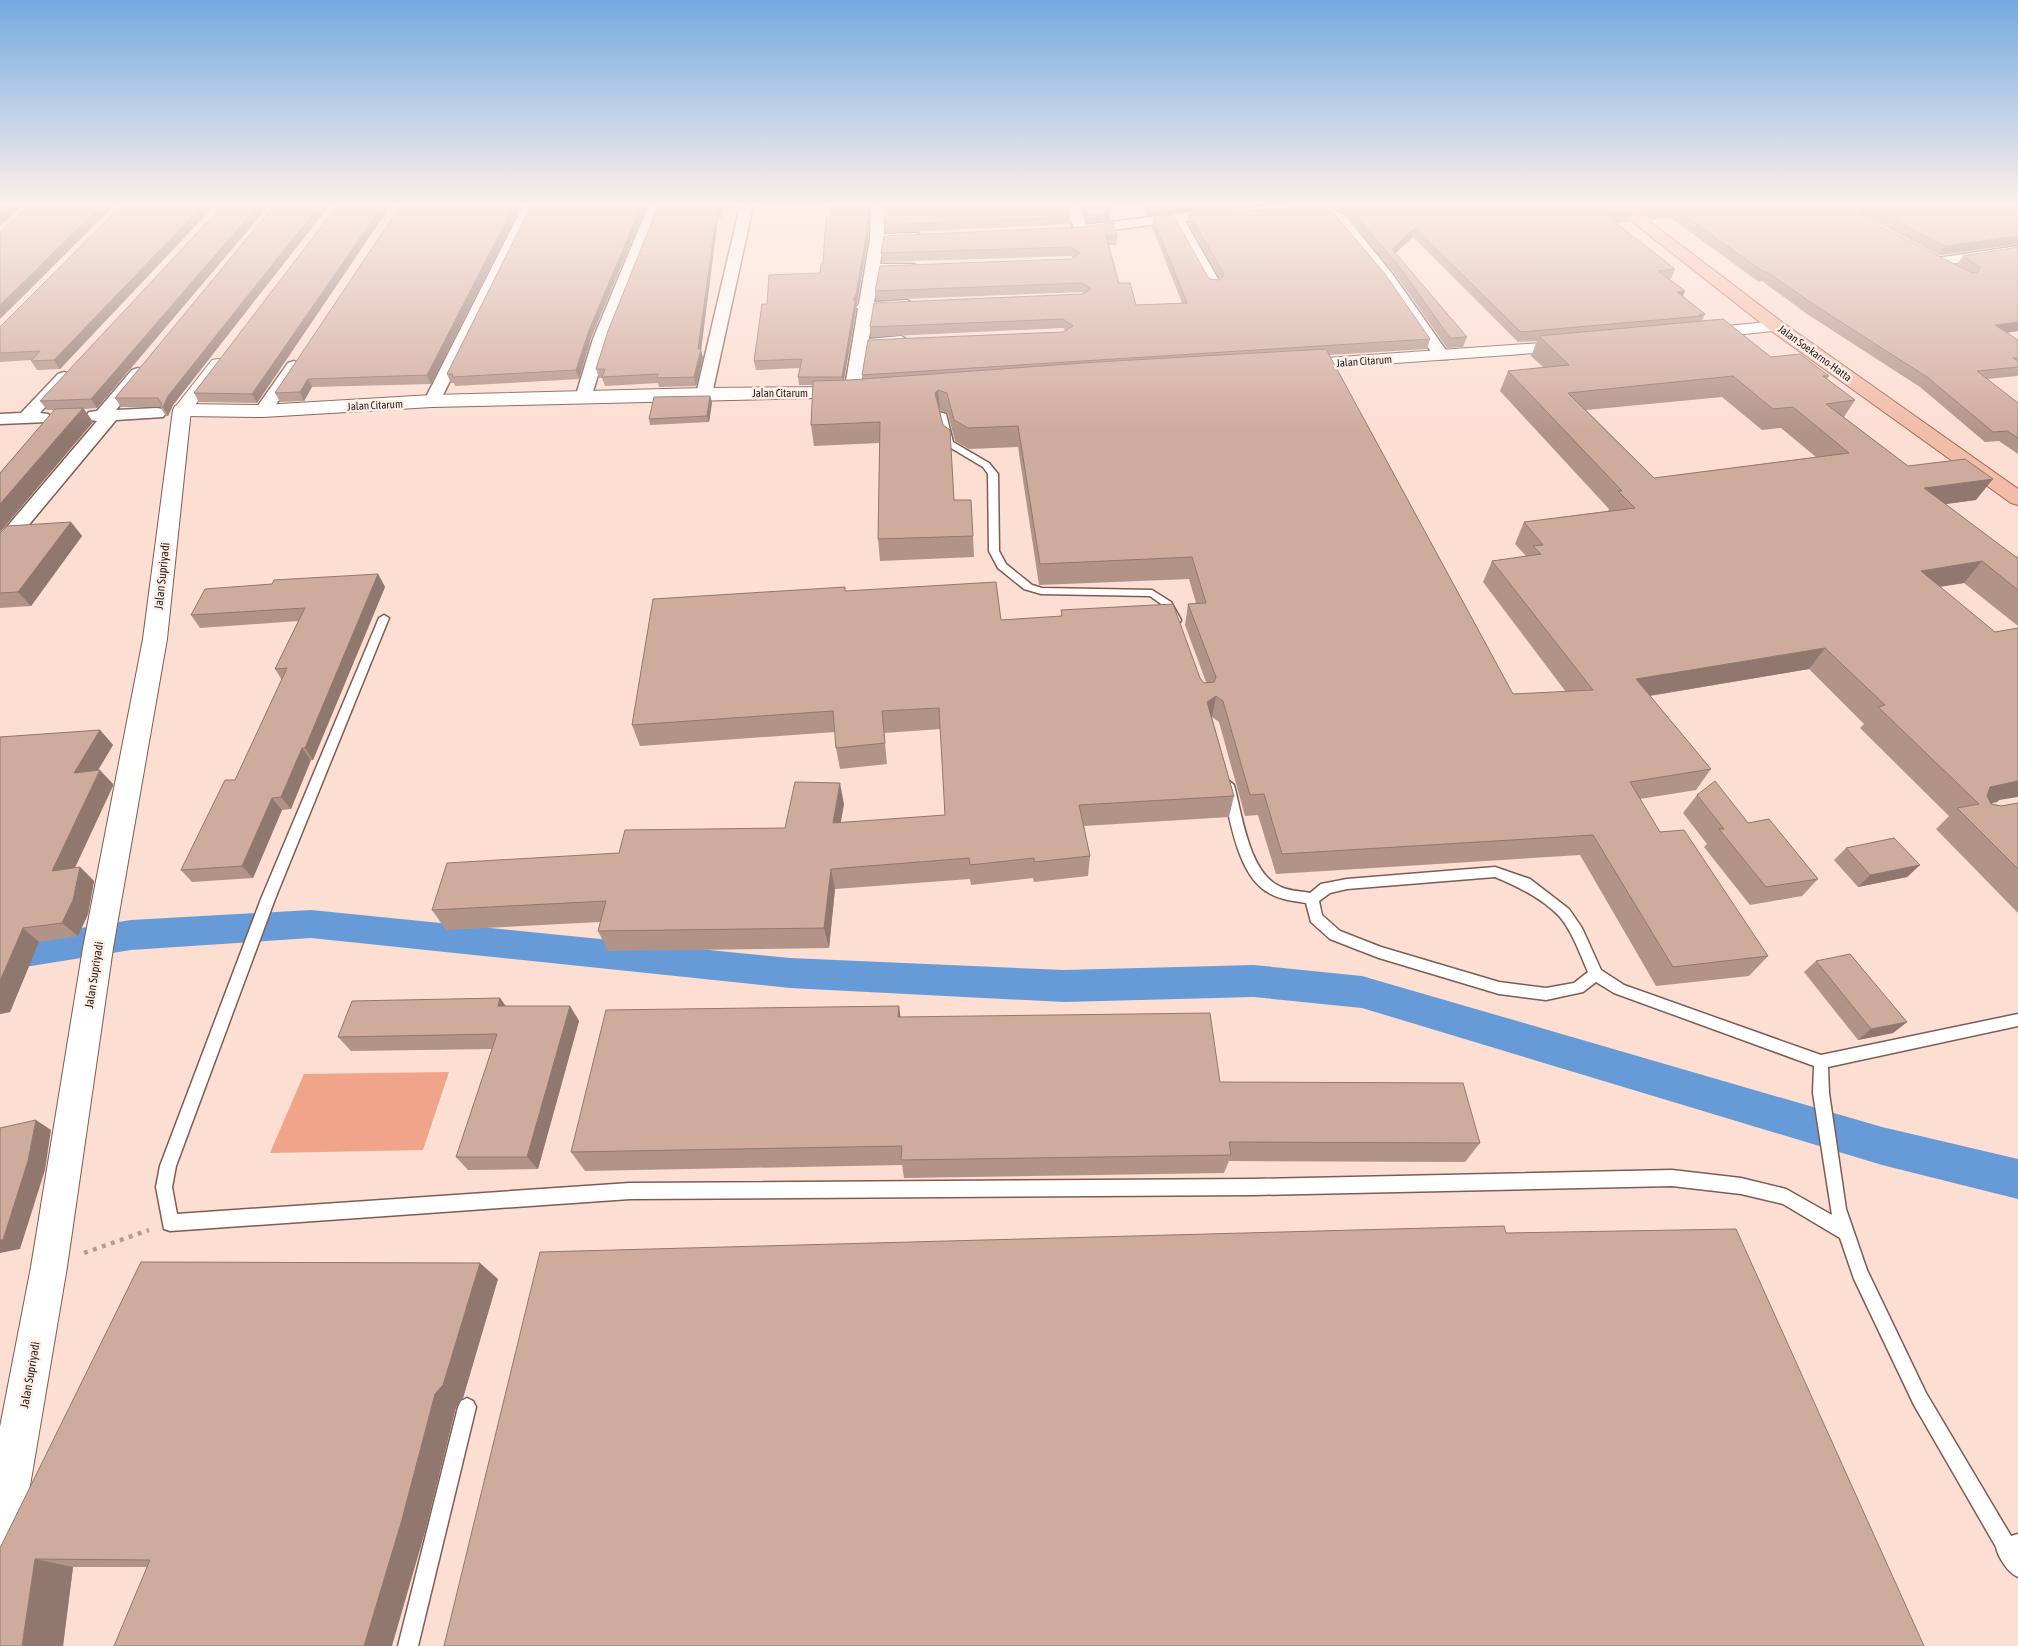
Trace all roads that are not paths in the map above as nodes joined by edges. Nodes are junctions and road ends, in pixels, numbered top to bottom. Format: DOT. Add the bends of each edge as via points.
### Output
graph roads {
  1 [pos="493,279"];
  2 [pos="626,279"];
  3 [pos="730,279"];
  4 [pos="869,279"];
  5 [pos="1211,279"];
  6 [pos="1389,279"];
  7 [pos="1714,279"];
  8 [pos="1214,284"];
  9 [pos="924,304"];
  10 [pos="864,307"];
  11 [pos="1776,326"];
  12 [pos="1680,335"];
  13 [pos="915,341"];
  14 [pos="859,344"];
  15 [pos="1593,344"];
  16 [pos="230,348"];
  17 [pos="302,354"];
  18 [pos="1442,356"];
  19 [pos="148,362"];
  20 [pos="1279,366"];
  21 [pos="72,368"];
  22 [pos="871,391"];
  23 [pos="852,393"];
  24 [pos="704,394"];
  25 [pos="582,398"];
  26 [pos="432,401"];
  27 [pos="263,411"];
  28 [pos="170,412"];
  29 [pos="942,414"];
  30 [pos="107,415"];
  31 [pos="0,419"];
  32 [pos="25,419"];
  33 [pos="2018,499"];
  34 [pos="0,547"];
  35 [pos="384,618"];
  36 [pos="1181,634"];
  37 [pos="1224,770"];
  38 [pos="1312,899"];
  39 [pos="1596,974"];
  40 [pos="2018,1020"];
  41 [pos="1821,1062"];
  42 [pos="1845,1232"];
  43 [pos="466,1407"];
  44 [pos="0,1539"];
  45 [pos="2012,1546"];
  46 [pos="2018,1567"];
  47 [pos="408,1646"];
  1 -- 26 [label="street"];
  2 -- 25 [label="street" via="601,339"];
  3 -- 24 [label="street"];
  4 -- 10 [label="street"];
  5 -- 8 [label="street"];
  6 -- 18 [label="street"];
  7 -- 11 [label="main road, Jalan Soekarno-Hatta"];
  9 -- 10 [label="street"];
  10 -- 14 [label="street"];
  11 -- 12 [label="street"];
  11 -- 33 [label="main road, Jalan Soekarno-Hatta"];
  13 -- 14 [label="street"];
  14 -- 23 [label="street"];
  15 -- 18 [label="street, Jalan Citarum"];
  16 -- 28 [label="street"];
  17 -- 27 [label="street"];
  18 -- 20 [label="street, Jalan Citarum"];
  19 -- 30 [label="street"];
  21 -- 32 [label="street"];
  22 -- 23 [label="street, Jalan Citarum"];
  23 -- 24 [label="street, Jalan Citarum"];
  24 -- 25 [label="street, Jalan Citarum"];
  25 -- 26 [label="street, Jalan Citarum"];
  26 -- 27 [label="street, Jalan Citarum"];
  27 -- 28 [label="street, Jalan Citarum"];
  28 -- 30 [label="street, Jalan Citarum"];
  28 -- 44 [label="street, Jalan Supriyadi" via="155,639 98,948 49,1267"];
  29 -- 36 [label="lane" via="949,443 986,465 993,474 994,551 1002,566 1034,590 1152,593 1164,598 1171,607"];
  30 -- 32 [label="street, Jalan Citarum"];
  30 -- 34 [label="street"];
  31 -- 32 [label="street, Jalan Citarum"];
  35 -- 42 [label="lane" via="268,899 168,1166 164,1187 170,1223 630,1191 1244,1187 1672,1178 1741,1186 1786,1197"];
  37 -- 38 [label="lane" via="1247,854 1257,877 1272,890"];
  38 -- 39 [label="lane" via="1316,918 1335,935 1378,952 1499,988 1546,994 1578,988"];
  38 -- 39 [label="lane" via="1326,888 1347,884 1495,872 1526,883 1564,913 1577,932"];
  39 -- 41 [label="lane" via="1619,989"];
  40 -- 41 [label="lane"];
  41 -- 42 [label="lane" via="1821,1093 1838,1209"];
  42 -- 45 [label="lane" via="1878,1315 1916,1390"];
  43 -- 47 [label="lane"];
  45 -- 46 [label="lane"];
}
